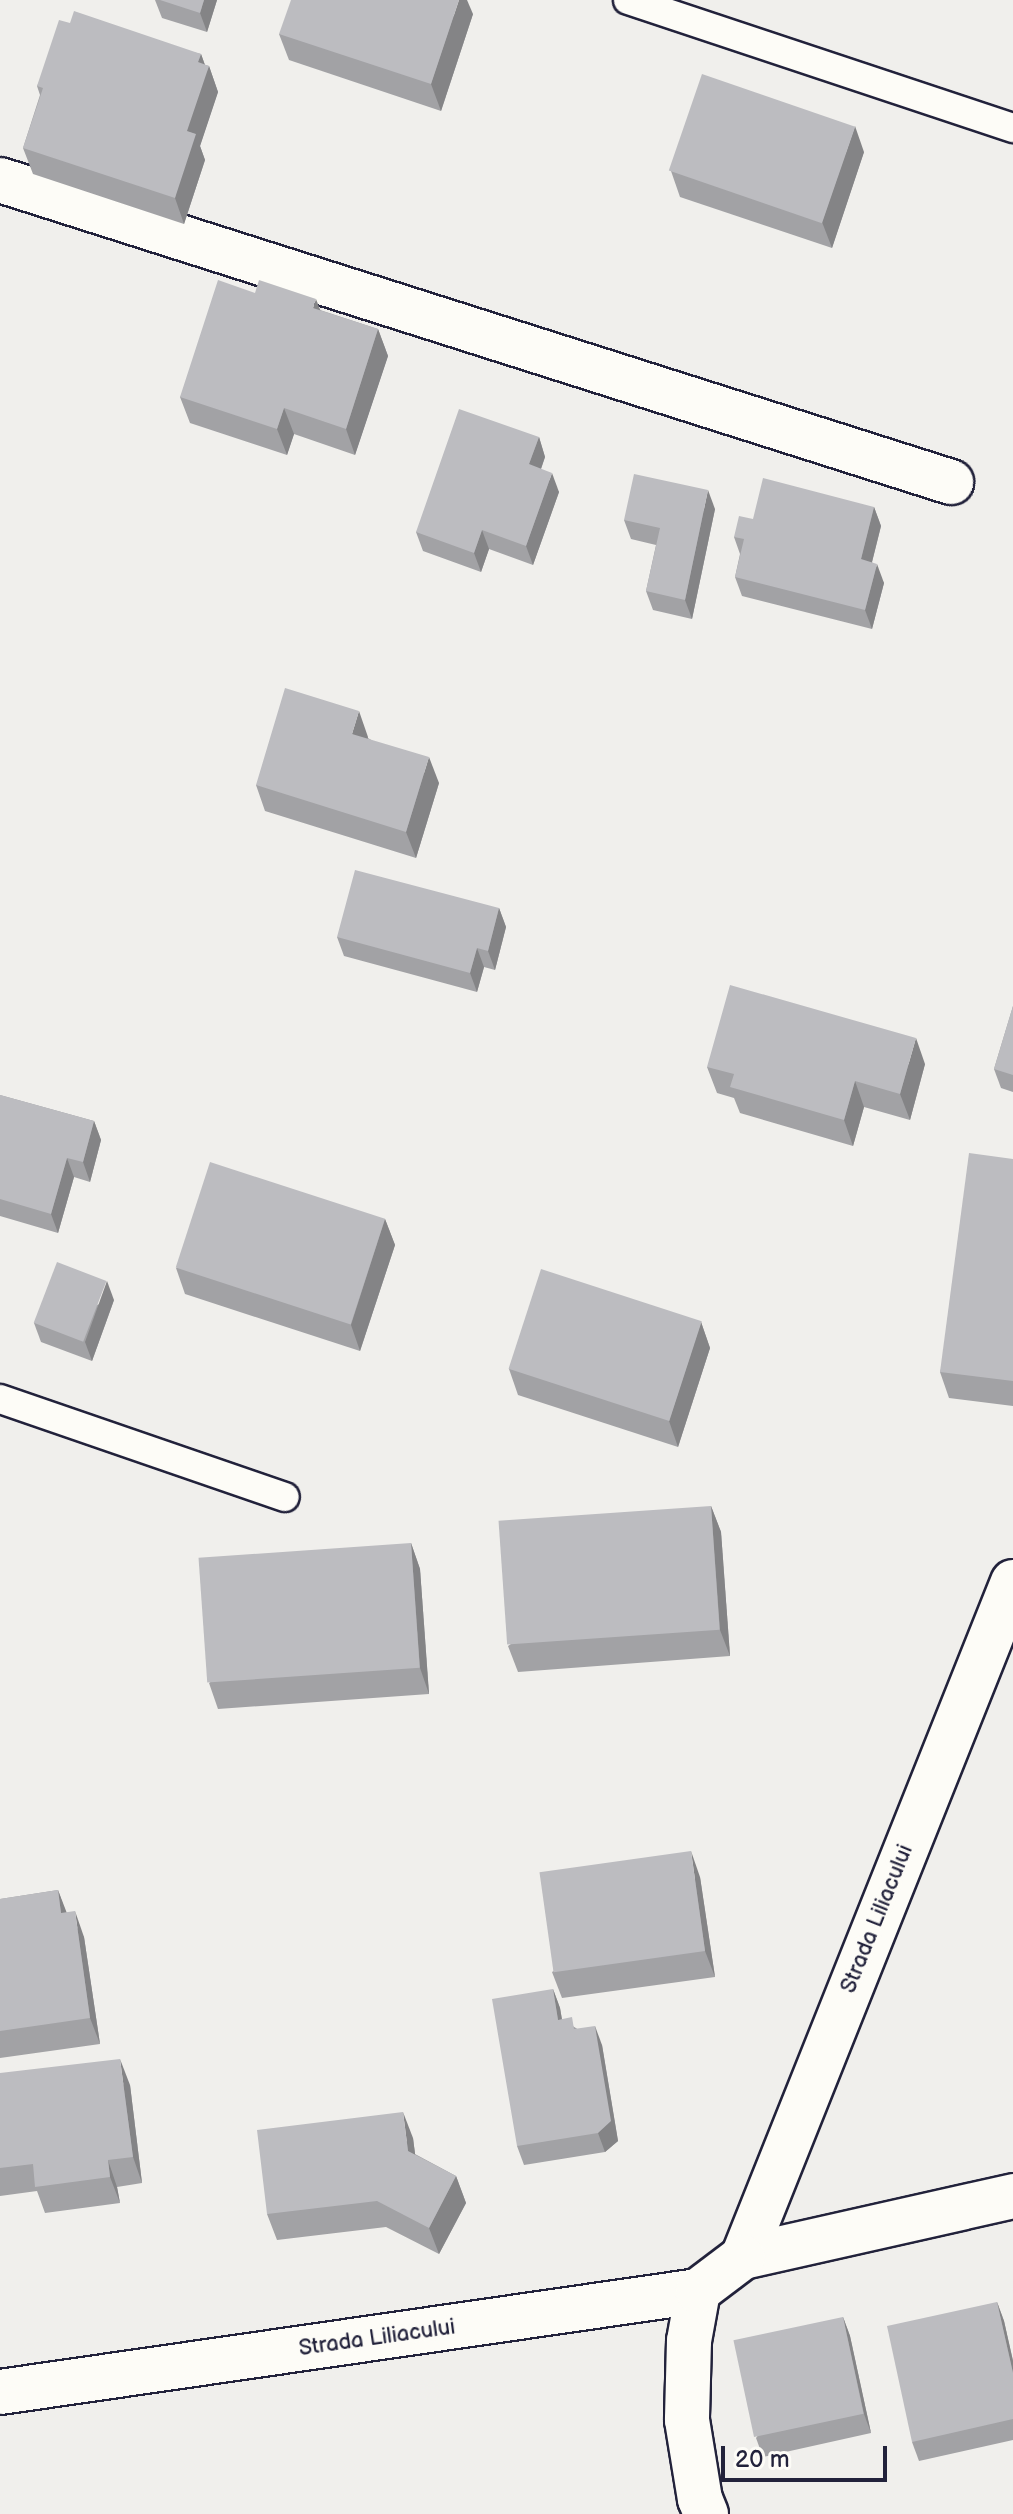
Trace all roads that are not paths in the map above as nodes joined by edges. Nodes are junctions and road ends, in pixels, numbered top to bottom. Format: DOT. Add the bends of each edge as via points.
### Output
graph roads {
  1 [pos="628,0"];
  2 [pos="1013,128"];
  3 [pos="0,180"];
  4 [pos="951,482"];
  5 [pos="0,1399"];
  6 [pos="285,1497"];
  7 [pos="1013,1582"];
  8 [pos="1013,2196"];
  9 [pos="743,2257"];
  10 [pos="698,2291"];
  11 [pos="0,2392"];
  12 [pos="706,2514"];
  1 -- 2 [label="lane"];
  3 -- 4 [label="street"];
  5 -- 6 [label="lane"];
  7 -- 9 [label="street, Strada Liliacului"];
  8 -- 9 [label="street, Strada Liliacului"];
  9 -- 10 [label="street, Strada Liliacului"];
  10 -- 11 [label="street, Strada Liliacului"];
  10 -- 12 [label="street" via="689,2341 687,2420"];
}
